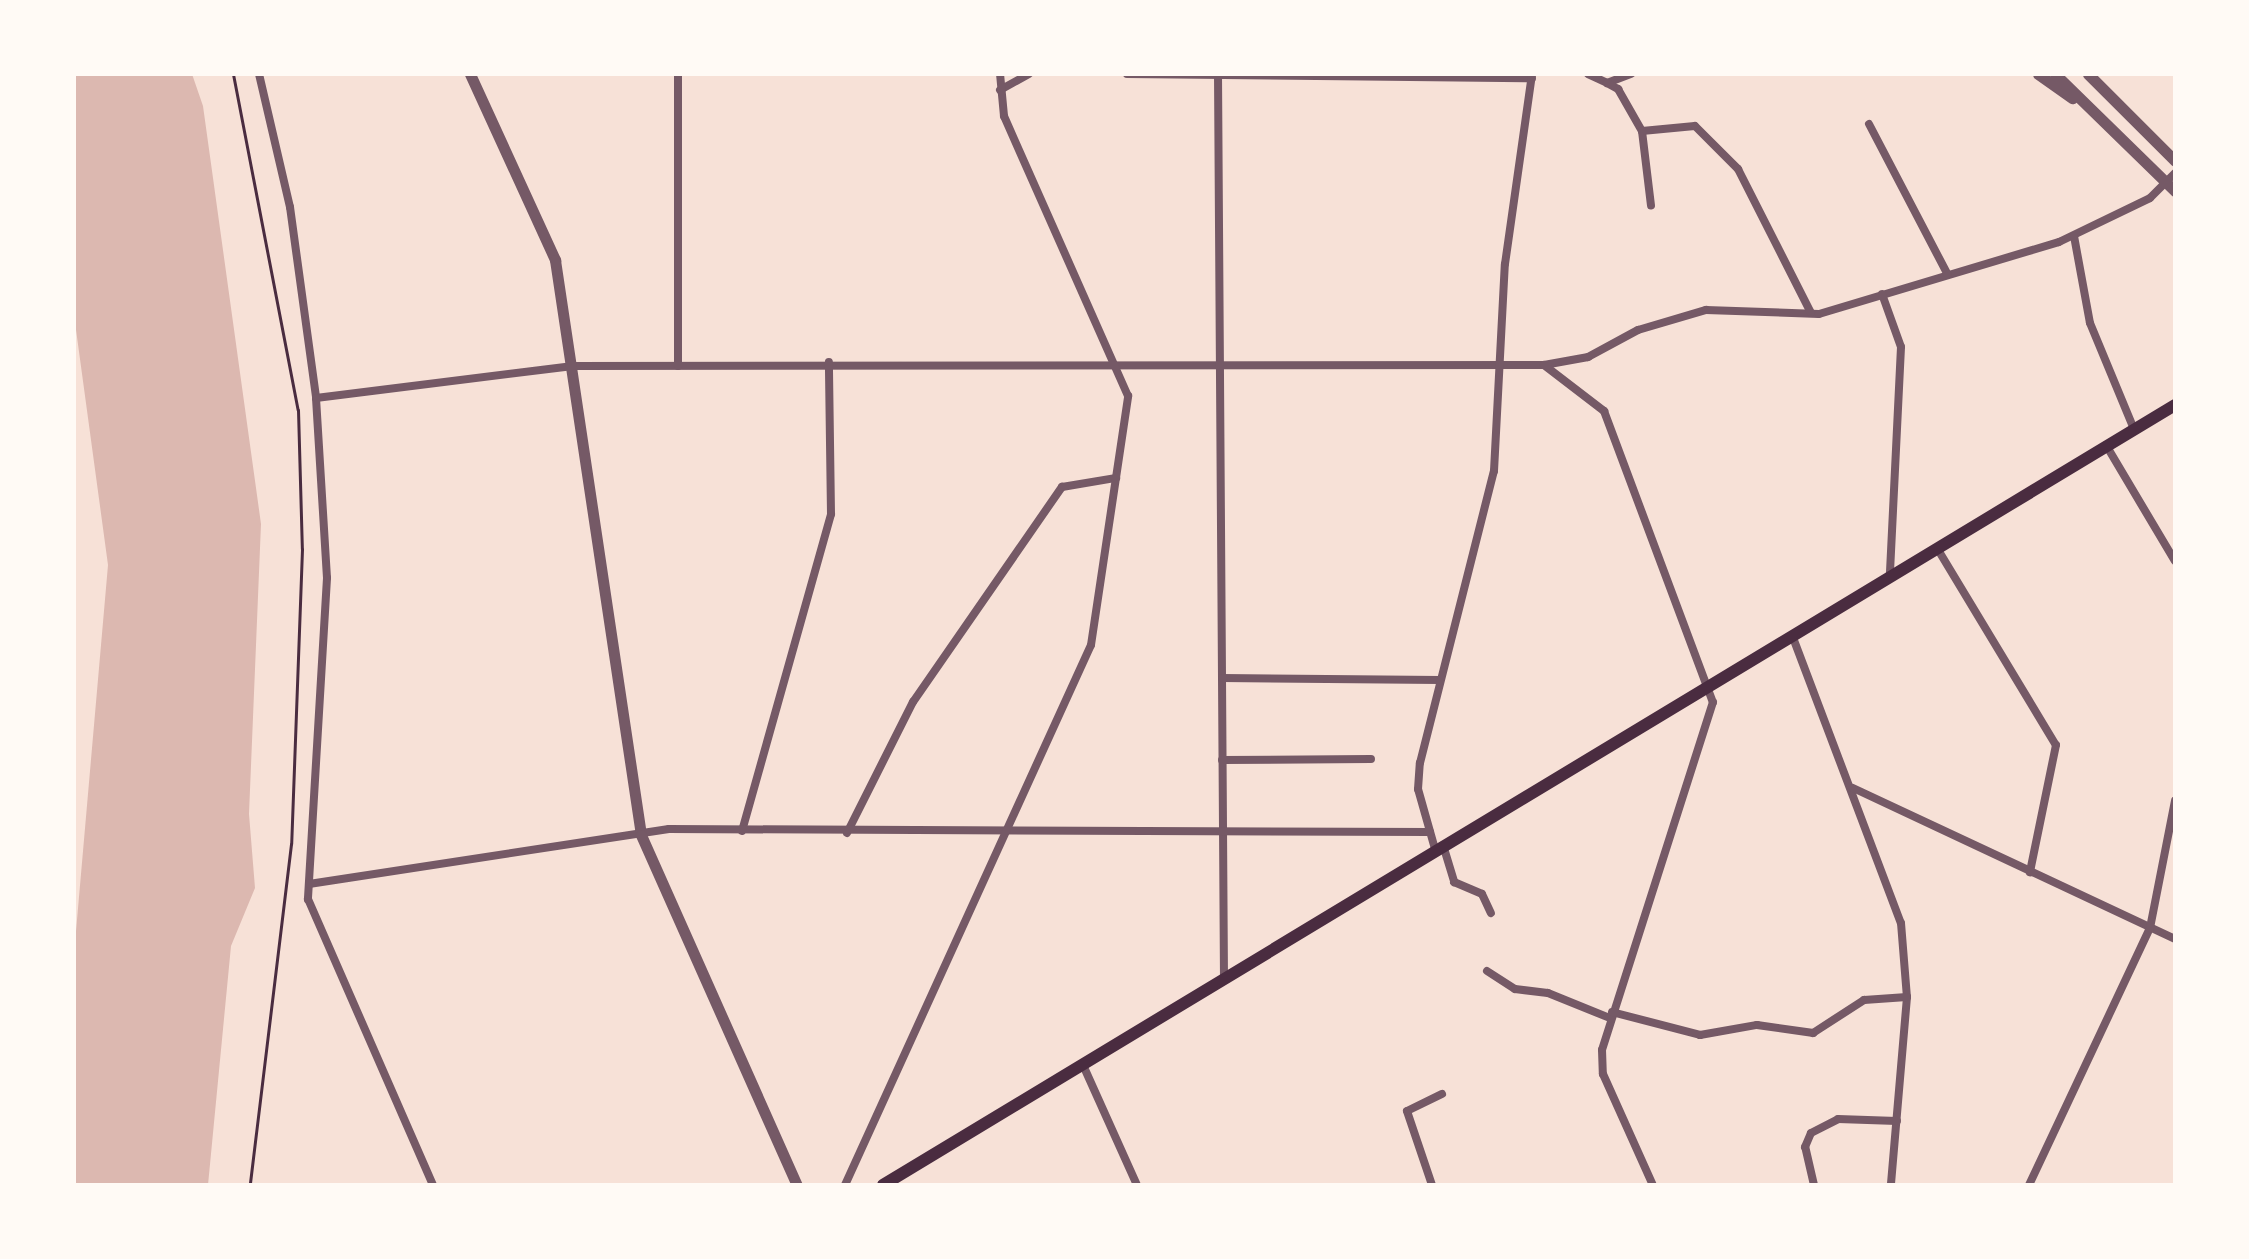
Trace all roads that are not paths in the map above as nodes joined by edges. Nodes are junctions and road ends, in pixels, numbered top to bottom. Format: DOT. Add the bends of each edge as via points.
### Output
graph roads {
  1 [pos="259,74"];
  2 [pos="470,74"];
  3 [pos="678,74"];
  4 [pos="1000,74"];
  5 [pos="1029,74"];
  6 [pos="1127,74"];
  7 [pos="1588,74"];
  8 [pos="1631,74"];
  9 [pos="2038,74"];
  10 [pos="2055,74"];
  11 [pos="2088,74"];
  12 [pos="1218,76"];
  13 [pos="1532,76"];
  14 [pos="1607,83"];
  15 [pos="1000,90"];
  16 [pos="2095,115"];
  17 [pos="1869,124"];
  18 [pos="1642,131"];
  19 [pos="2175,161"];
  20 [pos="2170,178"];
  21 [pos="2175,191"];
  22 [pos="1651,205"];
  23 [pos="2074,236"];
  24 [pos="1948,275"];
  25 [pos="1882,294"];
  26 [pos="1811,313"];
  27 [pos="829,362"];
  28 [pos="1113,365"];
  29 [pos="1496,365"];
  30 [pos="1544,365"];
  31 [pos="573,366"];
  32 [pos="678,366"];
  33 [pos="1221,367"];
  34 [pos="316,398"];
  35 [pos="2175,405"];
  36 [pos="2134,429"];
  37 [pos="2106,445"];
  38 [pos="1116,478"];
  39 [pos="1937,548"];
  40 [pos="2175,561"];
  41 [pos="1890,575"];
  42 [pos="1791,634"];
  43 [pos="1222,678"];
  44 [pos="1440,680"];
  45 [pos="1706,685"];
  46 [pos="1371,759"];
  47 [pos="1222,760"];
  48 [pos="1853,788"];
  49 [pos="2175,800"];
  50 [pos="742,831"];
  51 [pos="1005,832"];
  52 [pos="1223,832"];
  53 [pos="1430,832"];
  54 [pos="847,833"];
  55 [pos="641,835"];
  56 [pos="1439,847"];
  57 [pos="2030,872"];
  58 [pos="309,884"];
  59 [pos="1491,913"];
  60 [pos="2150,928"];
  61 [pos="2175,939"];
  62 [pos="1487,971"];
  63 [pos="1224,978"];
  64 [pos="1907,997"];
  65 [pos="1611,1015"];
  66 [pos="1083,1065"];
  67 [pos="1442,1094"];
  68 [pos="1897,1121"];
  69 [pos="433,1185"];
  70 [pos="797,1185"];
  71 [pos="845,1185"];
  72 [pos="883,1185"];
  73 [pos="1137,1185"];
  74 [pos="1432,1185"];
  75 [pos="1653,1185"];
  76 [pos="1814,1185"];
  77 [pos="1891,1185"];
  78 [pos="2029,1185"];
  1 -- 34 [label="street" via="290,207"];
  2 -- 31 [label="street" via="555,260"];
  3 -- 32 [label="street"];
  4 -- 15 [label="street"];
  5 -- 15 [label="street"];
  6 -- 12 [label="street"];
  7 -- 14 [label="street"];
  8 -- 14 [label="street"];
  9 -- 16 [label="street"];
  10 -- 16 [label="street"];
  11 -- 19 [label="street"];
  12 -- 13 [label="street"];
  12 -- 33 [label="street"];
  13 -- 29 [label="street"];
  14 -- 18 [label="street" via="1618,89"];
  15 -- 28 [label="street" via="1004,116"];
  16 -- 20 [label="street"];
  17 -- 24 [label="street"];
  18 -- 22 [label="street"];
  18 -- 26 [label="street" via="1695,126 1738,169"];
  20 -- 21 [label="street"];
  20 -- 23 [label="street"];
  23 -- 24 [label="street"];
  23 -- 36 [label="street" via="2090,323"];
  24 -- 25 [label="street"];
  25 -- 26 [label="street"];
  25 -- 41 [label="street" via="1901,347"];
  26 -- 30 [label="street" via="1706,310 1638,330 1588,357"];
  27 -- 28 [label="street"];
  27 -- 32 [label="street"];
  27 -- 50 [label="street" via="831,514"];
  28 -- 33 [label="street"];
  28 -- 38 [label="street" via="1128,396"];
  29 -- 30 [label="street"];
  29 -- 33 [label="street"];
  29 -- 44 [label="street" via="1494,471"];
  30 -- 45 [label="street" via="1604,411"];
  31 -- 32 [label="street"];
  31 -- 34 [label="street"];
  31 -- 55 [label="street"];
  33 -- 43 [label="street"];
  34 -- 58 [label="street" via="327,578"];
  35 -- 36 [label="main road"];
  36 -- 37 [label="main road"];
  37 -- 39 [label="main road"];
  37 -- 40 [label="street"];
  38 -- 51 [label="street" via="1091,645"];
  38 -- 54 [label="street" via="1062,487 913,702"];
  39 -- 41 [label="main road"];
  39 -- 57 [label="street" via="2056,745"];
  41 -- 42 [label="main road"];
  42 -- 45 [label="main road"];
  42 -- 48 [label="street"];
  43 -- 44 [label="street"];
  43 -- 47 [label="street"];
  44 -- 53 [label="street" via="1418,789"];
  45 -- 56 [label="main road"];
  45 -- 65 [label="street" via="1714,714 1710,730"];
  46 -- 47 [label="street"];
  47 -- 52 [label="street"];
  48 -- 57 [label="street"];
  48 -- 64 [label="street" via="1901,923"];
  49 -- 60 [label="street"];
  50 -- 54 [label="street"];
  50 -- 55 [label="street"];
  51 -- 52 [label="street"];
  51 -- 54 [label="street"];
  51 -- 71 [label="street"];
  52 -- 53 [label="street"];
  52 -- 63 [label="street"];
  53 -- 56 [label="street"];
  55 -- 58 [label="street"];
  55 -- 70 [label="street"];
  56 -- 59 [label="street" via="1454,882 1482,894"];
  56 -- 63 [label="main road"];
  57 -- 60 [label="street"];
  58 -- 69 [label="street" via="308,899"];
  60 -- 61 [label="street"];
  60 -- 78 [label="street"];
  62 -- 65 [label="street" via="1515,989 1548,993"];
  63 -- 66 [label="main road"];
  64 -- 65 [label="street" via="1864,1000 1813,1033 1757,1025 1700,1035"];
  64 -- 68 [label="street"];
  65 -- 75 [label="street" via="1603,1074"];
  66 -- 72 [label="main road"];
  66 -- 73 [label="street"];
  67 -- 74 [label="street" via="1407,1111"];
  68 -- 76 [label="street" via="1838,1119 1811,1133 1805,1147"];
  68 -- 77 [label="street"];
}
